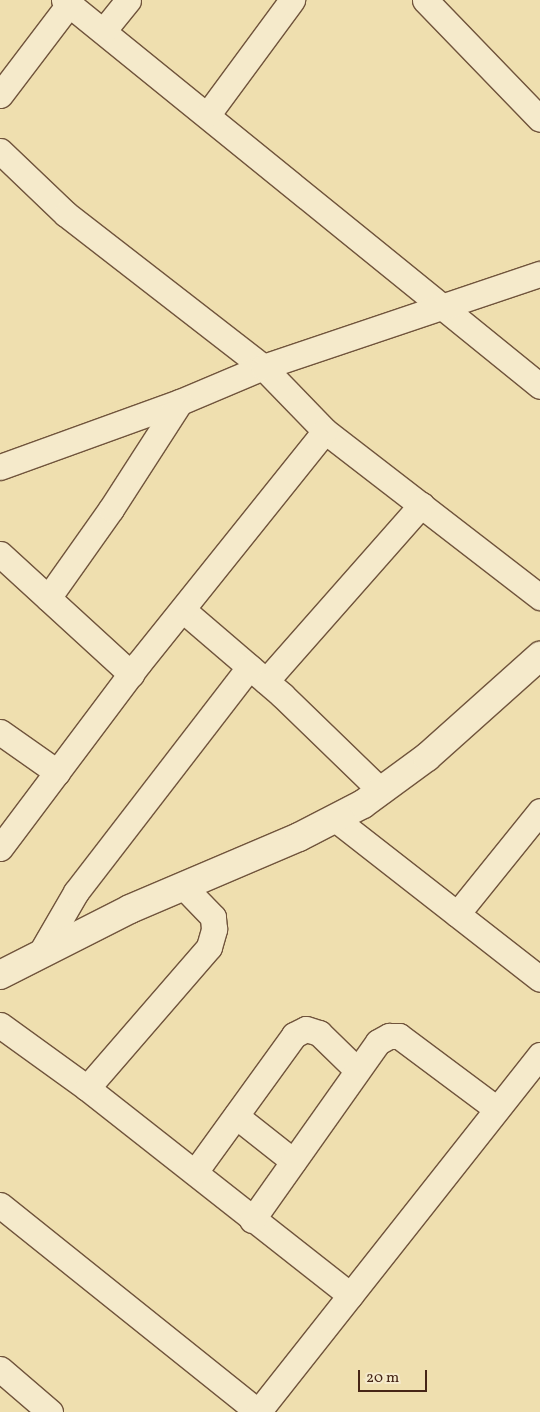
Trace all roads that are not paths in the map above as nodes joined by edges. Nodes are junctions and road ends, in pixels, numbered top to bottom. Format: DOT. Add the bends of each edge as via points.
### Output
graph roads {
  1 [pos="128,0"];
  2 [pos="292,0"];
  3 [pos="425,0"];
  4 [pos="67,2"];
  5 [pos="104,30"];
  6 [pos="0,95"];
  7 [pos="535,104"];
  8 [pos="208,114"];
  9 [pos="0,151"];
  10 [pos="540,274"];
  11 [pos="443,309"];
  12 [pos="263,367"];
  13 [pos="540,386"];
  14 [pos="180,402"];
  15 [pos="325,432"];
  16 [pos="0,468"];
  17 [pos="421,505"];
  18 [pos="0,554"];
  19 [pos="540,597"];
  20 [pos="48,598"];
  21 [pos="184,610"];
  22 [pos="540,656"];
  23 [pos="131,674"];
  24 [pos="257,674"];
  25 [pos="0,732"];
  26 [pos="57,772"];
  27 [pos="381,791"];
  28 [pos="540,811"];
  29 [pos="334,818"];
  30 [pos="0,848"];
  31 [pos="183,886"];
  32 [pos="457,914"];
  33 [pos="40,954"];
  34 [pos="0,975"];
  35 [pos="540,979"];
  36 [pos="0,1025"];
  37 [pos="537,1065"];
  38 [pos="357,1070"];
  39 [pos="87,1088"];
  40 [pos="497,1108"];
  41 [pos="236,1116"];
  42 [pos="293,1160"];
  43 [pos="195,1172"];
  44 [pos="2,1211"];
  45 [pos="252,1220"];
  46 [pos="350,1295"];
  47 [pos="0,1369"];
  48 [pos="247,1409"];
  49 [pos="50,1412"];
  1 -- 5 [label="street"];
  2 -- 8 [label="street"];
  3 -- 7 [label="street"];
  4 -- 5 [label="street"];
  4 -- 6 [label="street"];
  5 -- 8 [label="street"];
  8 -- 11 [label="street"];
  9 -- 12 [label="street" via="66,214"];
  10 -- 11 [label="street"];
  11 -- 12 [label="street"];
  11 -- 13 [label="street"];
  12 -- 14 [label="street"];
  12 -- 15 [label="street"];
  14 -- 16 [label="street"];
  14 -- 20 [label="street" via="112,509"];
  15 -- 17 [label="street"];
  15 -- 21 [label="street"];
  17 -- 19 [label="street"];
  17 -- 24 [label="street"];
  18 -- 20 [label="street"];
  20 -- 23 [label="street"];
  21 -- 23 [label="street"];
  21 -- 24 [label="street"];
  22 -- 27 [label="street" via="427,757"];
  23 -- 26 [label="street"];
  24 -- 27 [label="street"];
  24 -- 33 [label="street" via="76,892"];
  25 -- 26 [label="street"];
  26 -- 30 [label="street"];
  27 -- 29 [label="street"];
  28 -- 32 [label="street"];
  29 -- 31 [label="street" via="299,837"];
  29 -- 32 [label="street"];
  31 -- 33 [label="street"];
  31 -- 39 [label="street" via="214,917 209,947"];
  32 -- 35 [label="street"];
  33 -- 34 [label="street"];
  36 -- 39 [label="street"];
  37 -- 40 [label="street"];
  38 -- 40 [label="street" via="378,1042 389,1036 399,1036"];
  38 -- 41 [label="street" via="319,1033 306,1029 294,1035"];
  38 -- 42 [label="street"];
  39 -- 43 [label="street"];
  40 -- 46 [label="street"];
  41 -- 42 [label="street"];
  41 -- 43 [label="street"];
  42 -- 45 [label="street"];
  43 -- 45 [label="street"];
  44 -- 48 [label="street"];
  45 -- 46 [label="street"];
  46 -- 48 [label="street"];
  47 -- 49 [label="street"];
}
